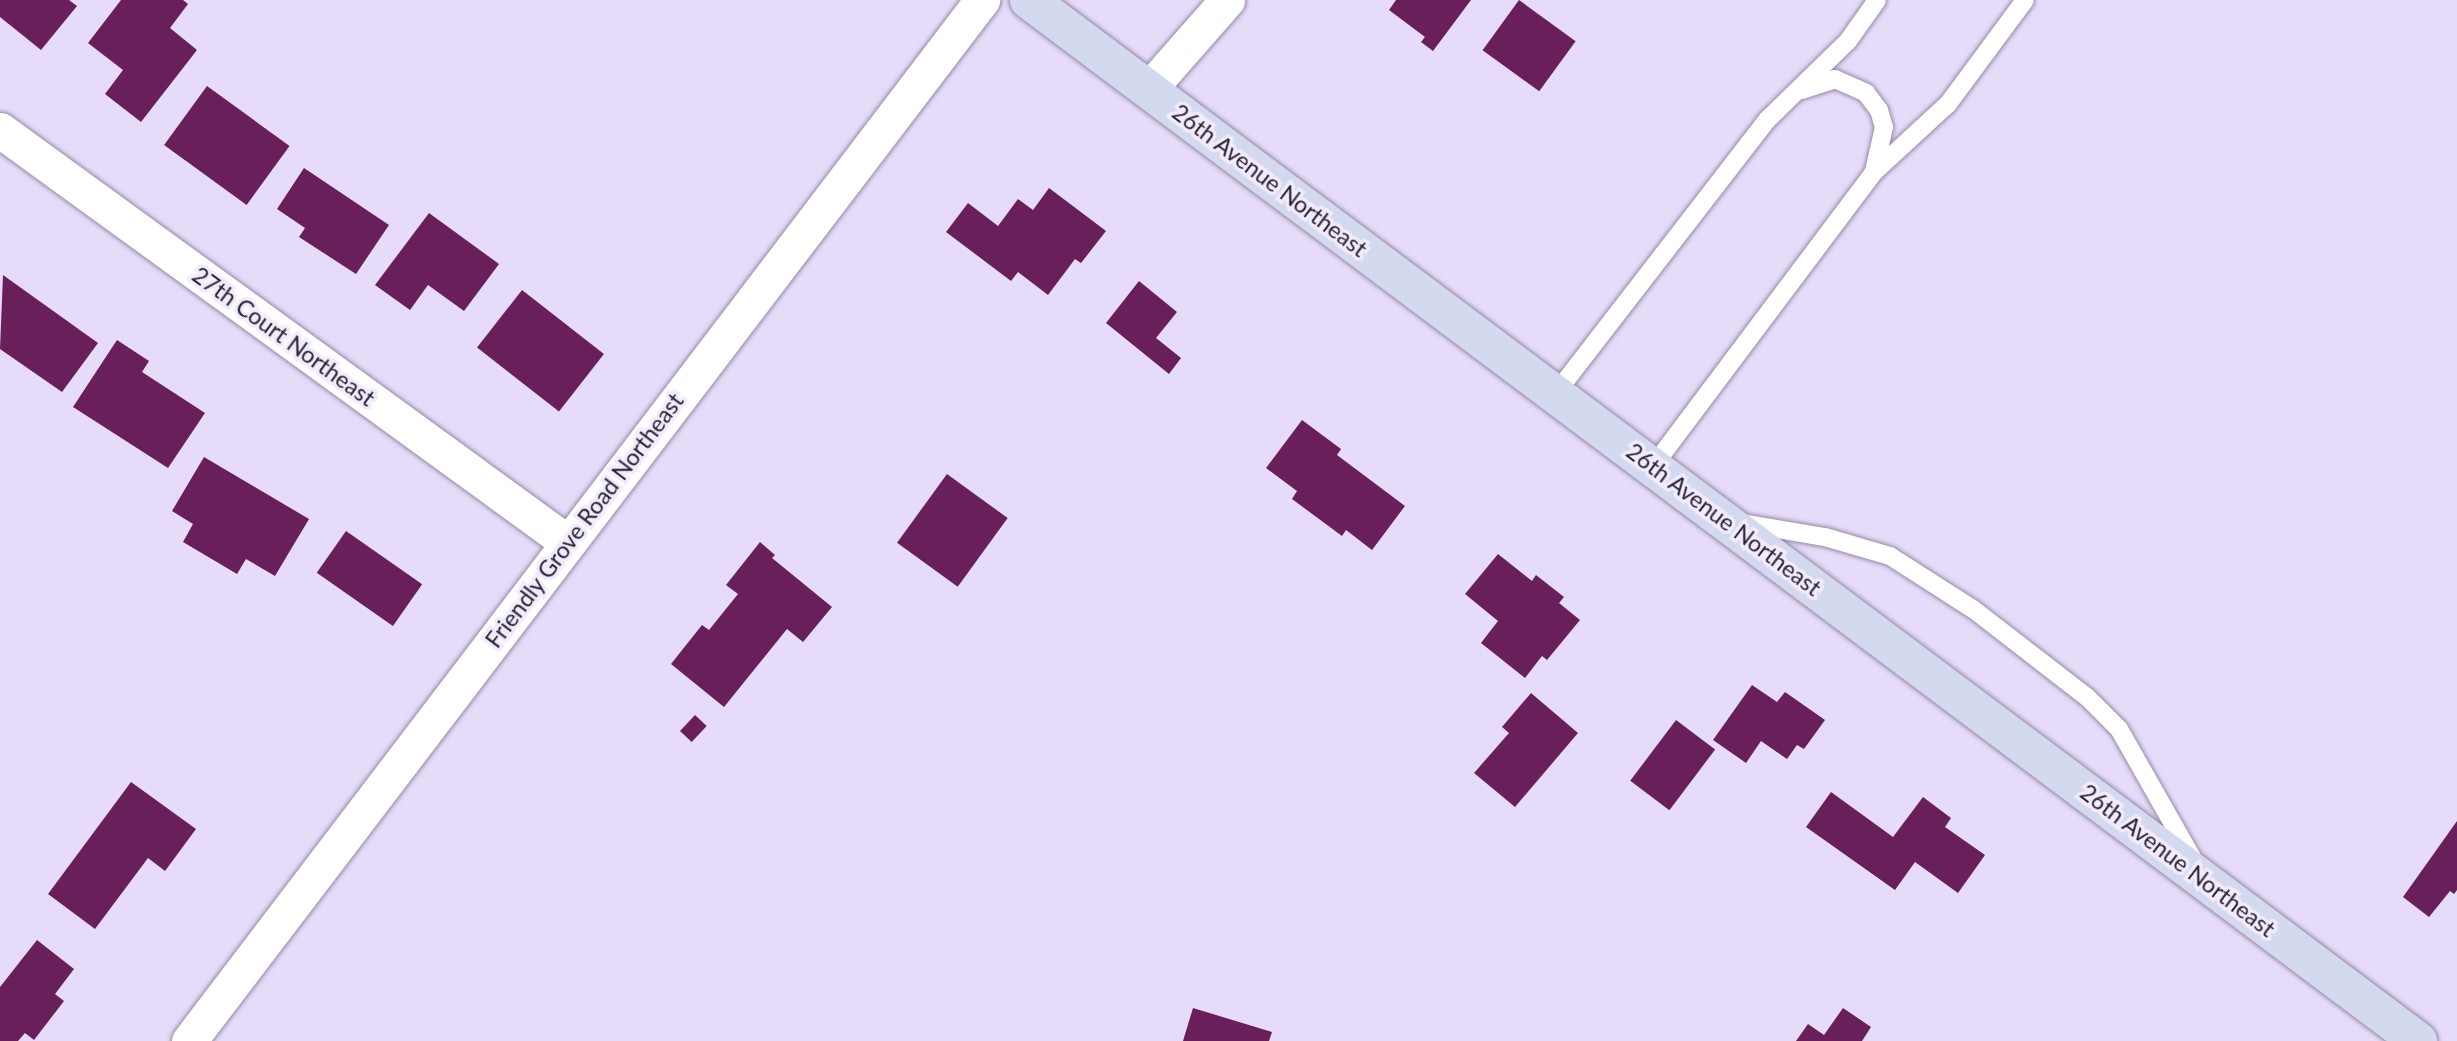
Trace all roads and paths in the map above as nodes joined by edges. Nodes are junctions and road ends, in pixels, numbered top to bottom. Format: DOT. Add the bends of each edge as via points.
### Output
graph roads {
  1 [pos="982,0"];
  2 [pos="1029,0"];
  3 [pos="1227,0"];
  4 [pos="1877,0"];
  5 [pos="2025,0"];
  6 [pos="1148,90"];
  7 [pos="1796,94"];
  8 [pos="0,131"];
  9 [pos="1874,172"];
  10 [pos="1556,393"];
  11 [pos="1654,465"];
  12 [pos="1724,520"];
  13 [pos="567,542"];
  14 [pos="2204,880"];
  15 [pos="189,1041"];
  16 [pos="2418,1041"];
  1 -- 13 [label="street, Friendly Grove Road Northeast"];
  2 -- 6 [label="street, 26th Avenue Northeast"];
  3 -- 6 [label="street"];
  4 -- 7 [label="lane" via="1849,41"];
  5 -- 9 [label="lane" via="1948,104"];
  6 -- 10 [label="street, 26th Avenue Northeast"];
  7 -- 9 [label="lane" via="1817,82 1835,79 1866,93 1879,110 1884,127"];
  7 -- 10 [label="lane" via="1767,120"];
  8 -- 13 [label="street, 27th Court Northeast"];
  9 -- 11 [label="lane"];
  10 -- 11 [label="street, 26th Avenue Northeast"];
  11 -- 12 [label="street, 26th Avenue Northeast"];
  12 -- 14 [label="street, 26th Avenue Northeast"];
  12 -- 14 [label="lane" via="1825,537 1890,556 1973,610 2087,697 2119,729"];
  13 -- 15 [label="street, Friendly Grove Road Northeast"];
  14 -- 16 [label="street, 26th Avenue Northeast"];
}
